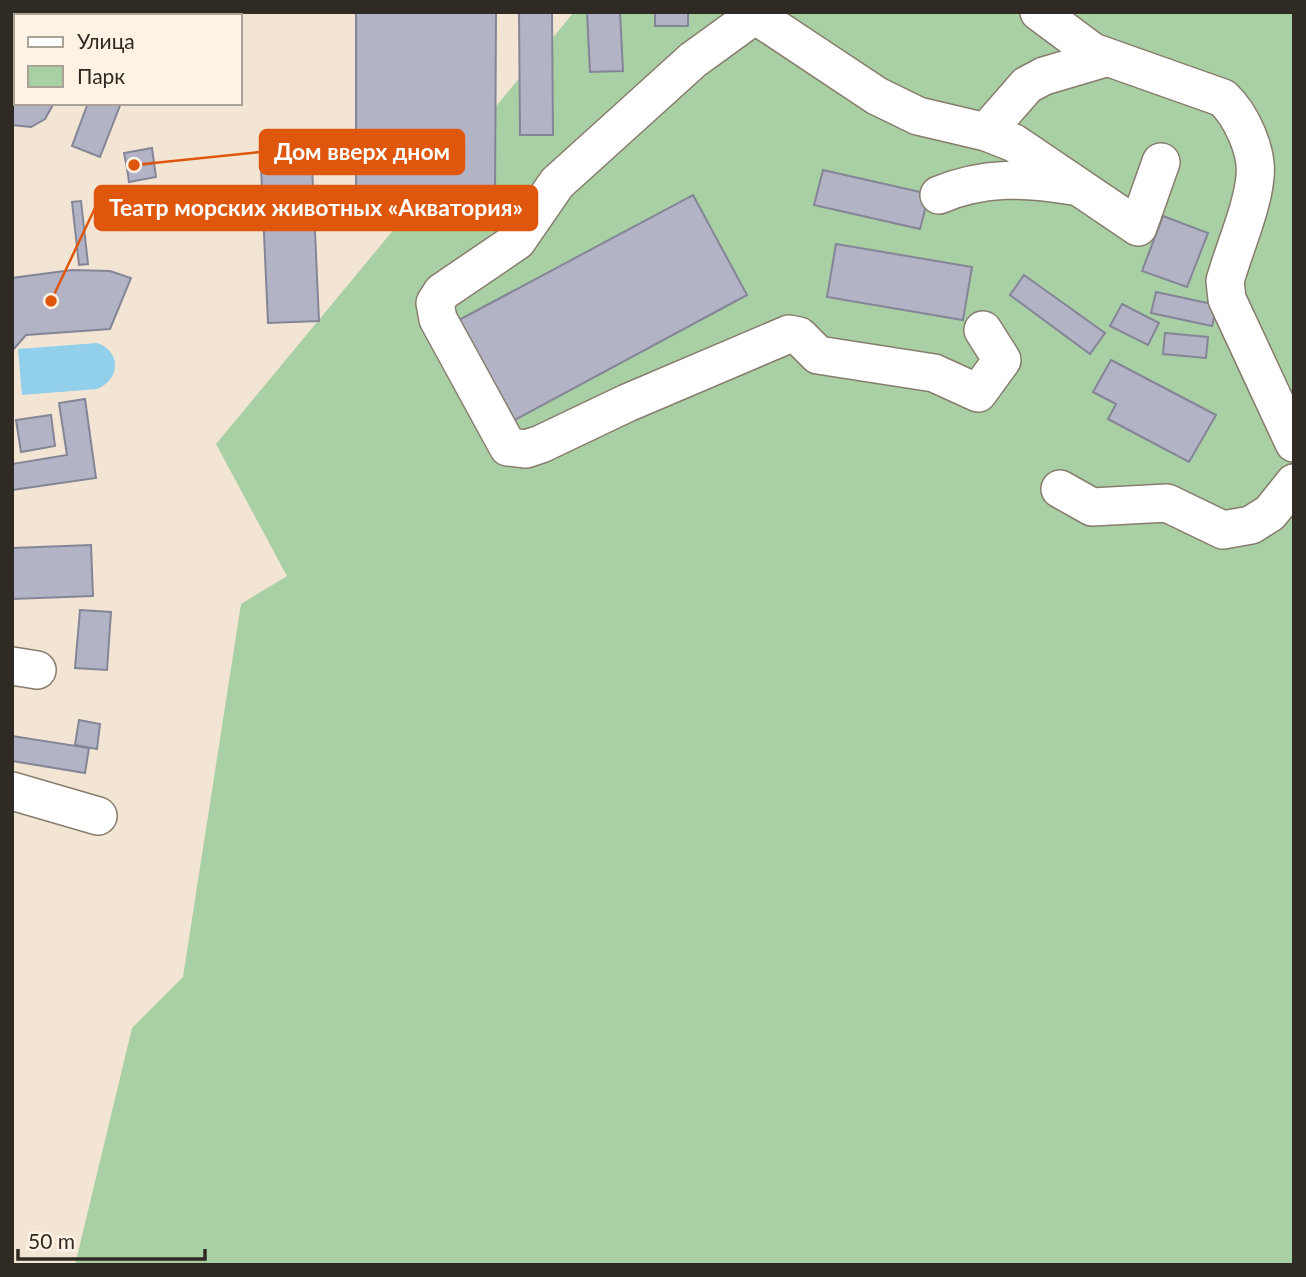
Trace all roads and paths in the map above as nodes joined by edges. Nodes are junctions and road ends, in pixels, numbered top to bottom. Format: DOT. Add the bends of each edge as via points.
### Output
graph roads {
  1 [pos="1039,12"];
  2 [pos="754,14"];
  3 [pos="1105,58"];
  4 [pos="986,132"];
  5 [pos="1161,162"];
  6 [pos="1078,187"];
  7 [pos="939,195"];
  8 [pos="983,330"];
  9 [pos="1294,443"];
  10 [pos="1294,483"];
  11 [pos="1060,489"];
  12 [pos="12,791"];
  13 [pos="98,816"];
  1 -- 3 [label="lane" via="1073,40"];
  2 -- 4 [label="lane" via="877,96 918,116"];
  2 -- 8 [label="lane" via="693,60 557,183 517,241 442,292 435,303 438,319 508,447 526,449 541,444 789,334 799,336 818,355 934,373 978,393 1002,360"];
  3 -- 4 [label="lane" via="1027,85"];
  3 -- 9 [label="lane" via="1223,98 1236,115 1253,152 1255,177 1225,281 1227,299"];
  4 -- 6 [label="lane" via="1014,143"];
  5 -- 6 [label="lane" via="1138,227"];
  6 -- 7 [label="lane" via="998,179"];
  10 -- 11 [label="lane" via="1270,513 1251,525 1223,530 1167,503 1092,507"];
  12 -- 13 [label="lane"];
}
